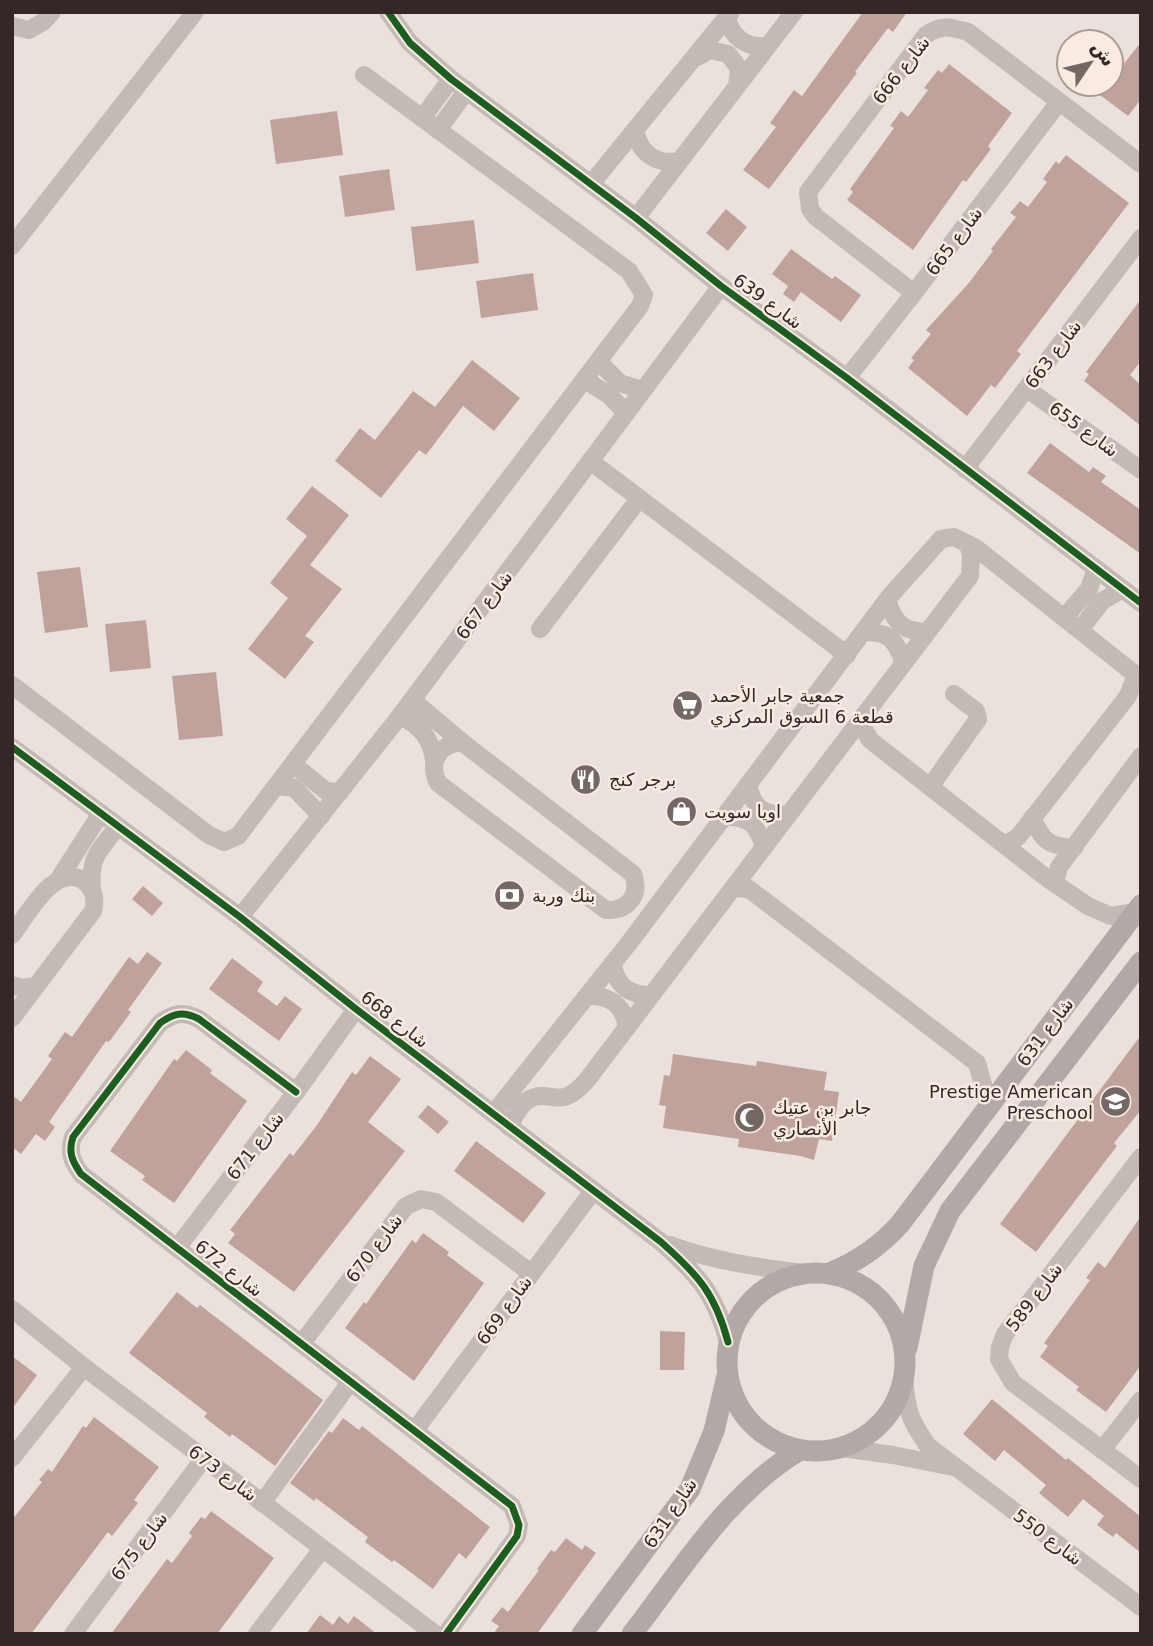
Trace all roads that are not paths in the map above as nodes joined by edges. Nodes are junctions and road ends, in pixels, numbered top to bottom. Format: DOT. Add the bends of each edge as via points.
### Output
graph roads {
  1 [pos="52,12"];
  2 [pos="195,12"];
  3 [pos="388,12"];
  4 [pos="794,12"];
  5 [pos="729,15"];
  6 [pos="12,26"];
  7 [pos="767,46"];
  8 [pos="695,59"];
  9 [pos="364,75"];
  10 [pos="451,79"];
  11 [pos="737,86"];
  12 [pos="467,90"];
  13 [pos="1059,102"];
  14 [pos="422,118"];
  15 [pos="438,130"];
  16 [pos="635,131"];
  17 [pos="680,161"];
  18 [pos="1141,164"];
  19 [pos="591,184"];
  20 [pos="636,218"];
  21 [pos="1141,238"];
  22 [pos="12,246"];
  23 [pos="721,286"];
  24 [pos="914,293"];
  25 [pos="598,362"];
  26 [pos="846,378"];
  27 [pos="585,380"];
  28 [pos="1027,389"];
  29 [pos="642,390"];
  30 [pos="626,412"];
  31 [pos="590,461"];
  32 [pos="965,469"];
  33 [pos="1141,470"];
  34 [pos="639,499"];
  35 [pos="968,544"];
  36 [pos="1096,569"];
  37 [pos="1009,573"];
  38 [pos="970,576"];
  39 [pos="1123,589"];
  40 [pos="887,601"];
  41 [pos="1141,603"];
  42 [pos="1065,618"];
  43 [pos="540,629"];
  44 [pos="1080,630"];
  45 [pos="864,632"];
  46 [pos="927,632"];
  47 [pos="846,655"];
  48 [pos="904,663"];
  49 [pos="1138,677"];
  50 [pos="14,688"];
  51 [pos="954,694"];
  52 [pos="412,701"];
  53 [pos="400,716"];
  54 [pos="862,717"];
  55 [pos="463,743"];
  56 [pos="12,747"];
  57 [pos="1141,756"];
  58 [pos="434,761"];
  59 [pos="294,765"];
  60 [pos="748,785"];
  61 [pos="277,786"];
  62 [pos="930,787"];
  63 [pos="340,792"];
  64 [pos="101,813"];
  65 [pos="788,815"];
  66 [pos="321,816"];
  67 [pos="725,817"];
  68 [pos="1032,818"];
  69 [pos="118,826"];
  70 [pos="1005,845"];
  71 [pos="764,847"];
  72 [pos="1073,848"];
  73 [pos="633,874"];
  74 [pos="60,877"];
  75 [pos="1055,884"];
  76 [pos="733,888"];
  77 [pos="92,891"];
  78 [pos="669,891"];
  79 [pos="1138,909"];
  80 [pos="606,910"];
  81 [pos="240,917"];
  82 [pos="12,935"];
  83 [pos="629,943"];
  84 [pos="1141,962"];
  85 [pos="613,965"];
  86 [pos="12,985"];
  87 [pos="36,986"];
  88 [pos="652,995"];
  89 [pos="588,996"];
  90 [pos="356,1009"];
  91 [pos="12,1018"];
  92 [pos="627,1028"];
  93 [pos="532,1066"];
  94 [pos="296,1092"];
  95 [pos="550,1098"];
  96 [pos="989,1105"];
  97 [pos="493,1114"];
  98 [pos="509,1127"];
  99 [pos="1138,1166"];
  100 [pos="593,1191"];
  101 [pos="661,1242"];
  102 [pos="177,1248"];
  103 [pos="531,1273"];
  104 [pos="803,1273"];
  105 [pos="830,1273"];
  106 [pos="12,1310"];
  107 [pos="728,1342"];
  108 [pos="302,1343"];
  109 [pos="84,1367"];
  110 [pos="905,1368"];
  111 [pos="727,1376"];
  112 [pos="351,1381"];
  113 [pos="1141,1400"];
  114 [pos="415,1430"];
  115 [pos="842,1448"];
  116 [pos="800,1450"];
  117 [pos="1102,1450"];
  118 [pos="12,1458"];
  119 [pos="204,1458"];
  120 [pos="954,1468"];
  121 [pos="1141,1479"];
  122 [pos="262,1503"];
  123 [pos="322,1549"];
  124 [pos="1141,1607"];
  125 [pos="634,1633"];
  126 [pos="73,1634"];
  127 [pos="257,1634"];
  128 [pos="435,1634"];
  129 [pos="446,1634"];
  130 [pos="582,1634"];
  1 -- 6 [label="street" via="29,30"];
  2 -- 22 [label="street"];
  3 -- 10 [label="street, شارع 639" via="410,43"];
  4 -- 7 [label="street"];
  5 -- 7 [label="street" via="731,30 740,40"];
  5 -- 8 [label="street"];
  7 -- 11 [label="street"];
  8 -- 11 [label="street" via="710,50 728,54 739,68"];
  8 -- 16 [label="street"];
  9 -- 14 [label="street"];
  10 -- 12 [label="street, شارع 639"];
  10 -- 14 [label="street"];
  11 -- 17 [label="street"];
  12 -- 15 [label="street"];
  12 -- 19 [label="street, شارع 639"];
  13 -- 18 [label="street, شارع 666"];
  13 -- 24 [label="street, شارع 665"];
  13 -- 24 [label="street, شارع 666" via="968,32 936,28 918,45 808,192 816,217"];
  14 -- 15 [label="street"];
  15 -- 25 [label="street" via="628,271 641,287 640,306"];
  16 -- 17 [label="street" via="648,155 663,162"];
  16 -- 19 [label="street"];
  17 -- 20 [label="street"];
  19 -- 20 [label="street, شارع 639"];
  20 -- 23 [label="street, شارع 639"];
  21 -- 28 [label="street, شارع 663"];
  23 -- 26 [label="street, شارع 639"];
  23 -- 29 [label="street, شارع 667"];
  24 -- 26 [label="street, شارع 665"];
  25 -- 27 [label="street"];
  25 -- 29 [label="street" via="620,383"];
  26 -- 32 [label="street, شارع 639"];
  27 -- 30 [label="street"];
  27 -- 59 [label="street"];
  28 -- 32 [label="street, شارع 663"];
  28 -- 33 [label="street, شارع 655"];
  29 -- 30 [label="street, شارع 667"];
  30 -- 31 [label="street, شارع 667"];
  31 -- 34 [label="street"];
  31 -- 52 [label="street, شارع 667"];
  32 -- 36 [label="street, شارع 639"];
  34 -- 43 [label="street"];
  34 -- 47 [label="street"];
  35 -- 37 [label="street"];
  35 -- 38 [label="street"];
  35 -- 40 [label="street" via="954,537 941,539"];
  36 -- 39 [label="street, شارع 639"];
  36 -- 42 [label="street" via="1089,589"];
  37 -- 38 [label="street"];
  37 -- 42 [label="street"];
  38 -- 46 [label="street"];
  39 -- 41 [label="street, شارع 639"];
  39 -- 44 [label="street" via="1102,601"];
  40 -- 45 [label="street"];
  40 -- 46 [label="street" via="904,629"];
  42 -- 44 [label="street"];
  44 -- 49 [label="street"];
  45 -- 47 [label="street"];
  45 -- 48 [label="street" via="890,636"];
  46 -- 48 [label="street"];
  47 -- 60 [label="street"];
  48 -- 54 [label="street"];
  49 -- 68 [label="street"];
  50 -- 61 [label="street" via="224,842 238,836"];
  51 -- 62 [label="street" via="976,711 977,723"];
  52 -- 53 [label="street, شارع 667"];
  52 -- 55 [label="street"];
  53 -- 58 [label="street" via="425,735"];
  53 -- 63 [label="street, شارع 667"];
  54 -- 62 [label="street" via="870,740"];
  54 -- 65 [label="street"];
  55 -- 58 [label="street" via="449,745"];
  55 -- 73 [label="street"];
  56 -- 64 [label="street, شارع 668"];
  57 -- 72 [label="street"];
  58 -- 80 [label="street" via="438,783"];
  59 -- 61 [label="street"];
  59 -- 63 [label="street" via="326,791"];
  60 -- 65 [label="street" via="761,810"];
  60 -- 67 [label="street"];
  61 -- 66 [label="street" via="294,789"];
  62 -- 70 [label="street"];
  63 -- 66 [label="street, شارع 667"];
  64 -- 69 [label="street, شارع 668"];
  64 -- 74 [label="street"];
  65 -- 71 [label="street"];
  66 -- 81 [label="street, شارع 667"];
  67 -- 71 [label="street" via="737,816 753,824"];
  67 -- 78 [label="street"];
  68 -- 70 [label="street"];
  68 -- 72 [label="street" via="1041,837 1055,846"];
  69 -- 77 [label="street" via="94,859"];
  69 -- 81 [label="street, شارع 668"];
  70 -- 75 [label="street"];
  71 -- 76 [label="street"];
  72 -- 75 [label="street" via="1059,867"];
  73 -- 78 [label="street" via="653,889"];
  73 -- 80 [label="street" via="636,888 631,901 620,909"];
  74 -- 77 [label="street" via="76,877"];
  74 -- 82 [label="street"];
  75 -- 79 [label="street" via="1111,916"];
  76 -- 88 [label="street"];
  76 -- 96 [label="street" via="749,889 977,1063"];
  77 -- 87 [label="street" via="93,911"];
  78 -- 83 [label="street"];
  79 -- 96 [label="main road, شارع 631"];
  80 -- 83 [label="street" via="621,924"];
  81 -- 90 [label="street, شارع 668"];
  83 -- 85 [label="street"];
  84 -- 110 [label="main road, شارع 631" via="950,1211 923,1266"];
  85 -- 88 [label="street" via="624,989"];
  85 -- 89 [label="street"];
  86 -- 87 [label="street"];
  87 -- 91 [label="street"];
  88 -- 92 [label="street"];
  89 -- 92 [label="street" via="610,998 625,1016"];
  89 -- 93 [label="street"];
  90 -- 94 [label="street, شارع 671"];
  90 -- 97 [label="street, شارع 668"];
  92 -- 95 [label="street" via="576,1094"];
  93 -- 95 [label="street" via="541,1090"];
  93 -- 97 [label="street"];
  94 -- 102 [label="street, شارع 671"];
  94 -- 102 [label="street, شارع 672" via="199,1019 179,1013 160,1023 73,1137 71,1157 81,1174"];
  95 -- 98 [label="street" via="527,1100"];
  96 -- 105 [label="main road, شارع 631" via="884,1241"];
  97 -- 98 [label="street, شارع 668"];
  98 -- 100 [label="street, شارع 668"];
  99 -- 117 [label="street, شارع 589" via="1005,1334 1000,1347 999,1359 1013,1383"];
  100 -- 101 [label="street, شارع 668"];
  100 -- 103 [label="street, شارع 669"];
  101 -- 104 [label="street, شارع 668" via="702,1256"];
  101 -- 107 [label="street, شارع 668" via="696,1273 722,1318"];
  102 -- 108 [label="street, شارع 672"];
  103 -- 108 [label="street, شارع 670" via="436,1202 421,1199 406,1206"];
  103 -- 114 [label="street, شارع 669"];
  104 -- 105 [label="main road"];
  104 -- 107 [label="main road" via="760,1293 743,1309"];
  105 -- 110 [label="main road" via="859,1283 883,1302 899,1327"];
  106 -- 109 [label="street, شارع 673"];
  107 -- 111 [label="main road"];
  108 -- 112 [label="street, شارع 672"];
  109 -- 118 [label="street"];
  109 -- 119 [label="street, شارع 673"];
  110 -- 115 [label="main road" via="893,1408 872,1432"];
  110 -- 120 [label="street, شارع 550" via="906,1409 914,1426 928,1446"];
  111 -- 116 [label="main road" via="736,1402 752,1425 774,1441"];
  111 -- 130 [label="main road, شارع 631" via="690,1489"];
  112 -- 114 [label="street, شارع 672"];
  112 -- 122 [label="street"];
  113 -- 117 [label="street"];
  114 -- 129 [label="street, شارع 672" via="512,1506 519,1525 517,1536"];
  115 -- 116 [label="main road"];
  115 -- 120 [label="street, شارع 550"];
  116 -- 125 [label="main road" via="774,1466 738,1500"];
  117 -- 121 [label="street, شارع 589"];
  119 -- 122 [label="street, شارع 673"];
  119 -- 126 [label="street, شارع 675"];
  120 -- 124 [label="street, شارع 550"];
  122 -- 123 [label="street, شارع 673"];
  123 -- 127 [label="street"];
  123 -- 128 [label="street, شارع 673"];
}
